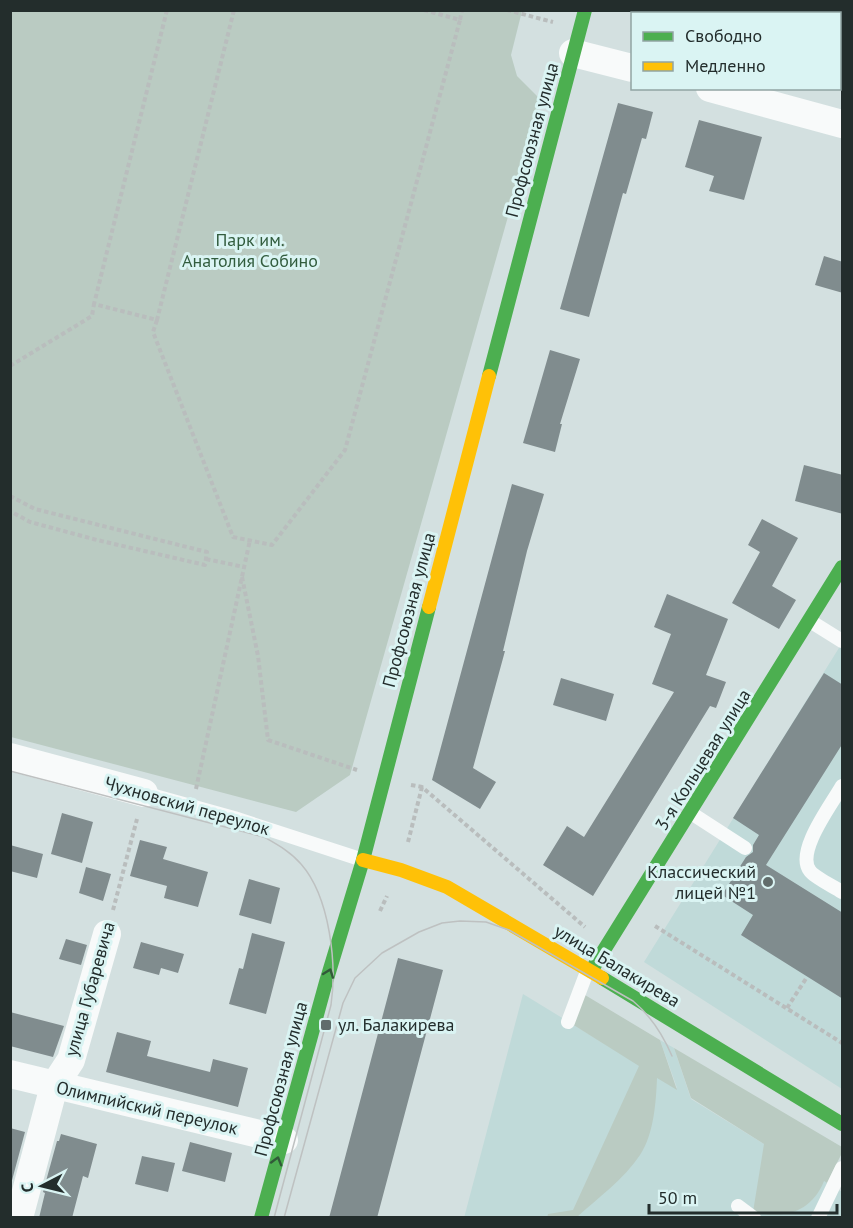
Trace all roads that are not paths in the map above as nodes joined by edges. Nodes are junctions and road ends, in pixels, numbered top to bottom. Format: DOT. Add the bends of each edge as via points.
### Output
graph roads {
  1 [pos="585,10"];
  2 [pos="573,53"];
  3 [pos="631,68"];
  4 [pos="717,90"];
  5 [pos="843,124"];
  6 [pos="843,567"];
  7 [pos="810,621"];
  8 [pos="843,641"];
  9 [pos="10,757"];
  10 [pos="843,786"];
  11 [pos="144,793"];
  12 [pos="691,813"];
  13 [pos="745,848"];
  14 [pos="363,860"];
  15 [pos="843,892"];
  16 [pos="107,934"];
  17 [pos="590,970"];
  18 [pos="568,1022"];
  19 [pos="10,1074"];
  20 [pos="54,1086"];
  21 [pos="843,1124"];
  22 [pos="284,1140"];
  23 [pos="843,1168"];
  24 [pos="738,1206"];
  25 [pos="19,1218"];
  26 [pos="261,1218"];
  27 [pos="754,1218"];
  28 [pos="818,1218"];
  1 -- 2 [label="main road, Профсоюзная улица"];
  2 -- 3 [label="street"];
  2 -- 14 [label="main road, Профсоюзная улица"];
  4 -- 5 [label="street"];
  6 -- 7 [label="main road, 3-я Кольцевая улица"];
  7 -- 8 [label="lane"];
  7 -- 12 [label="main road, 3-я Кольцевая улица"];
  9 -- 11 [label="street, Чухновский переулок"];
  10 -- 15 [label="lane" via="809,843 806,858 810,871"];
  11 -- 14 [label="lane, Чухновский переулок"];
  12 -- 13 [label="lane"];
  12 -- 17 [label="main road, 3-я Кольцевая улица"];
  14 -- 17 [label="main road, улица Балакирева" via="447,887"];
  22 -- 14 [label="main road, Профсоюзная улица, one-way"];
  16 -- 20 [label="street, улица Губаревича" via="71,1060"];
  17 -- 18 [label="lane"];
  17 -- 21 [label="main road, улица Балакирева"];
  19 -- 20 [label="street, Олимпийский переулок"];
  20 -- 22 [label="street, Олимпийский переулок"];
  20 -- 25 [label="street, улица Губаревича"];
  26 -- 22 [label="main road, Профсоюзная улица, one-way"];
  23 -- 28 [label="lane"];
  24 -- 27 [label="lane"];
}
